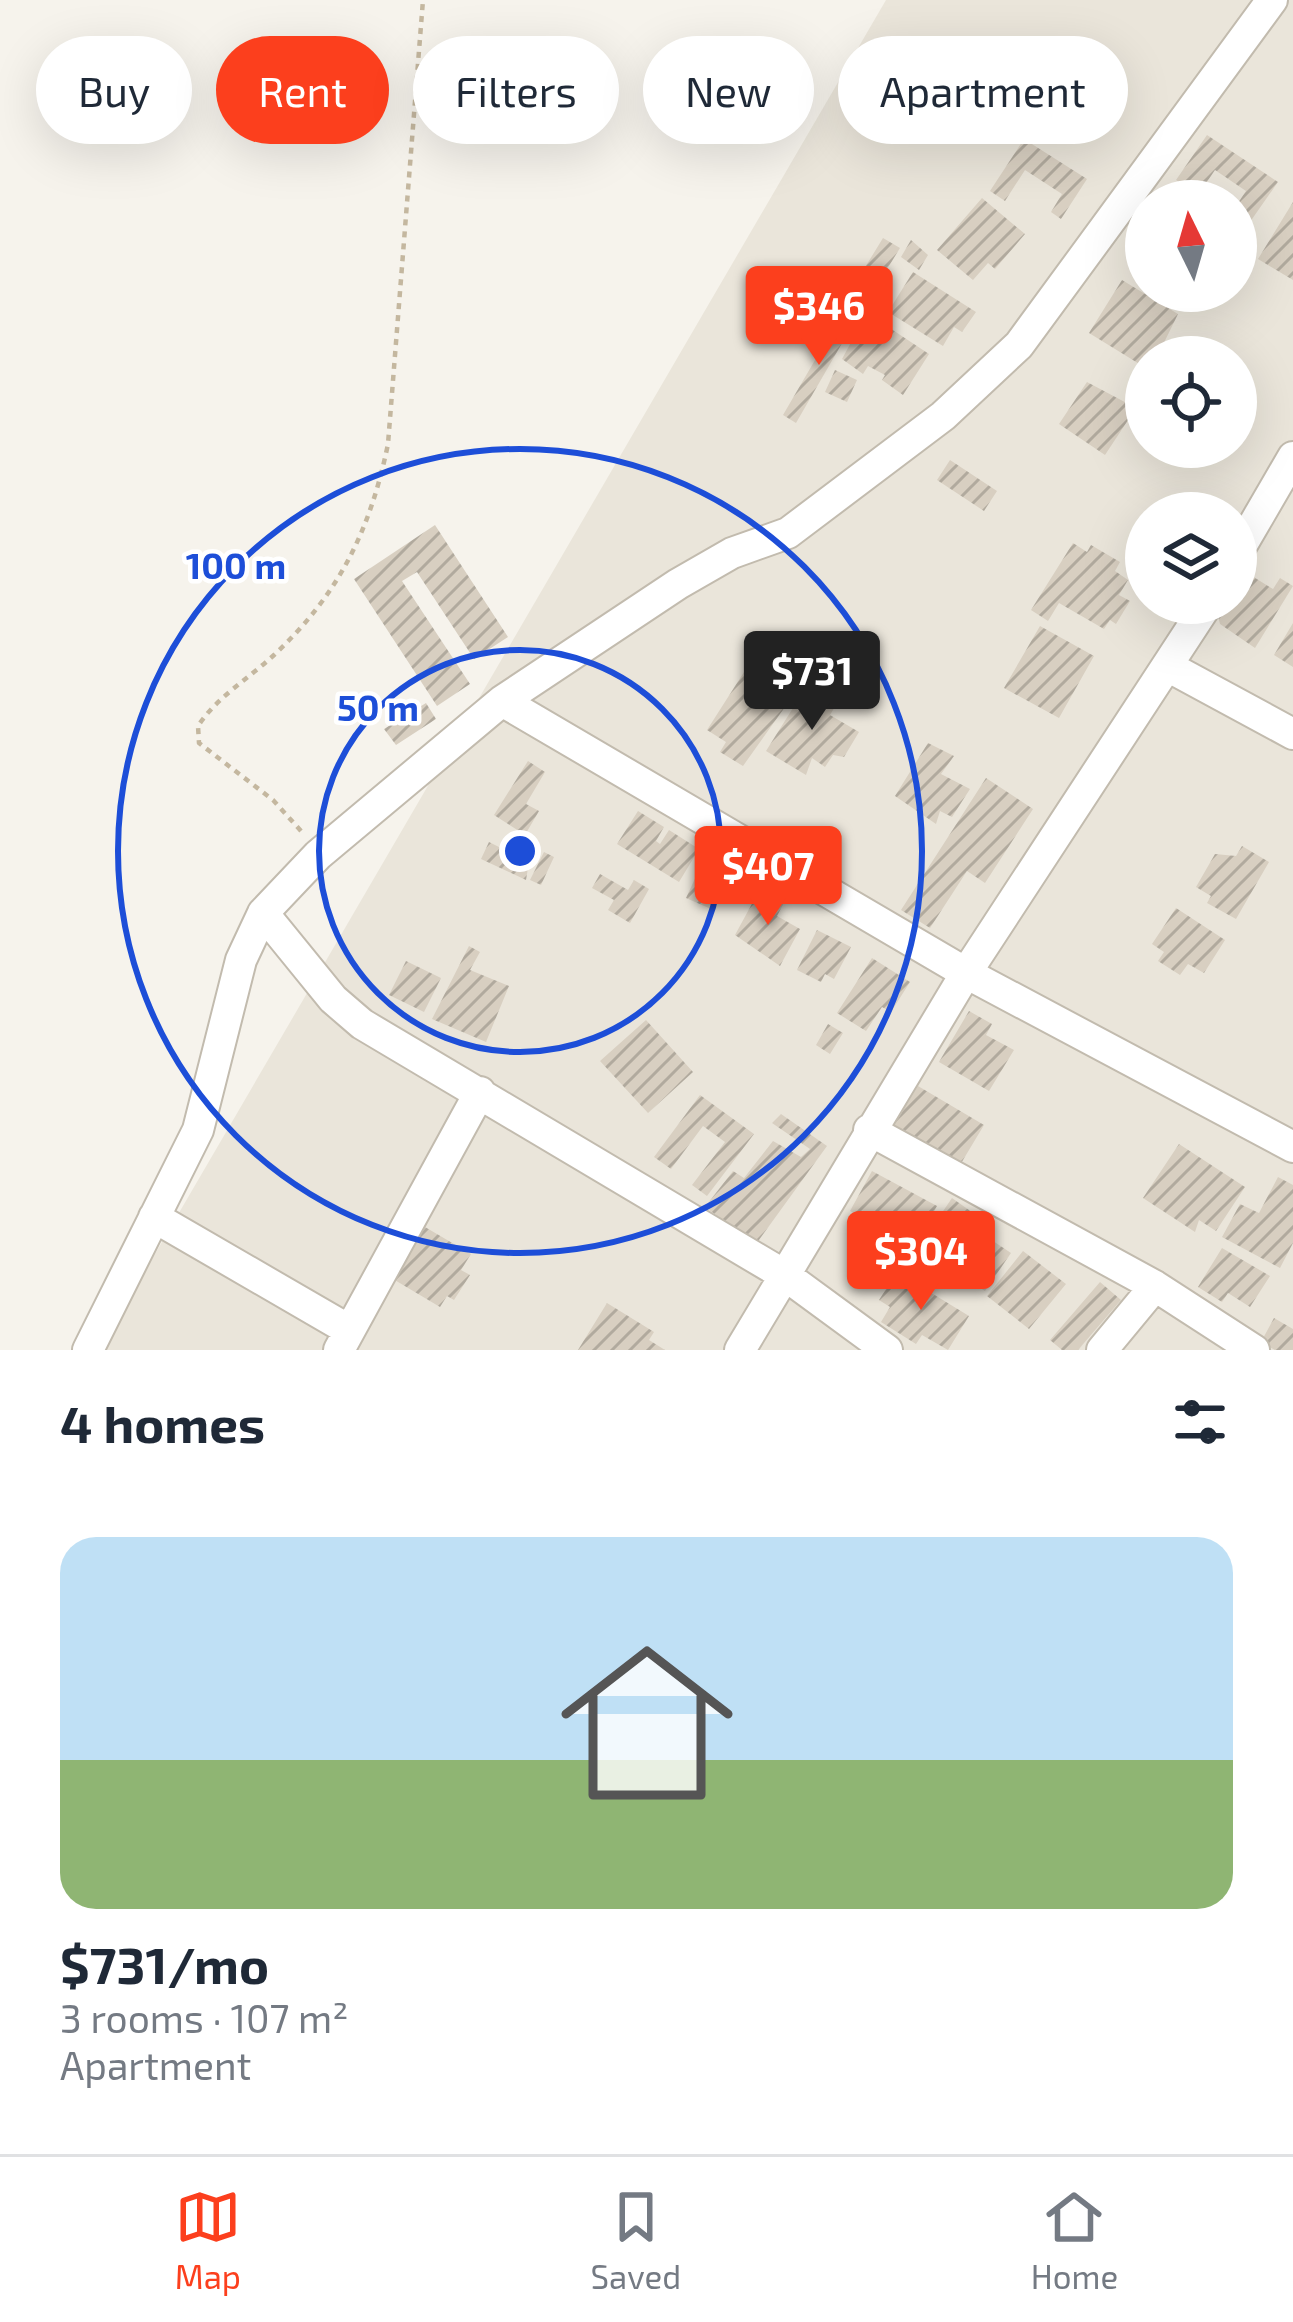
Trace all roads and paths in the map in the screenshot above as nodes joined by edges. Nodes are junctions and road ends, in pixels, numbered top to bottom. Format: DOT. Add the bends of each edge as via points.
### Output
graph roads {
  1 [pos="423,0"];
  2 [pos="1272,0"];
  3 [pos="1293,457"];
  4 [pos="1257,519"];
  5 [pos="1196,624"];
  6 [pos="1171,668"];
  7 [pos="502,701"];
  8 [pos="1293,734"];
  9 [pos="318,855"];
  10 [pos="263,914"];
  11 [pos="966,973"];
  12 [pos="480,1092"];
  13 [pos="869,1130"];
  14 [pos="1293,1147"];
  15 [pos="154,1217"];
  16 [pos="786,1276"];
  17 [pos="1155,1286"];
  18 [pos="344,1340"];
  19 [pos="88,1350"];
  20 [pos="740,1350"];
  21 [pos="887,1350"];
  22 [pos="1102,1350"];
  23 [pos="1254,1350"];
  1 -- 9 [label="path" via="380,486 363,538 318,613 204,717 196,735 273,800"];
  2 -- 7 [label="street" via="1019,345 944,416 788,533 678,584"];
  3 -- 4 [label="street"];
  5 -- 6 [label="street"];
  6 -- 8 [label="street"];
  6 -- 11 [label="street"];
  7 -- 9 [label="street"];
  7 -- 11 [label="street"];
  9 -- 10 [label="street"];
  10 -- 12 [label="street" via="362,1024"];
  10 -- 15 [label="street" via="241,959 197,1130"];
  11 -- 13 [label="street"];
  11 -- 14 [label="street"];
  12 -- 16 [label="street"];
  12 -- 18 [label="street"];
  13 -- 16 [label="street"];
  13 -- 17 [label="street"];
  15 -- 18 [label="street"];
  15 -- 19 [label="street"];
  16 -- 20 [label="street"];
  16 -- 21 [label="street"];
  17 -- 22 [label="street"];
  17 -- 23 [label="street"];
}
